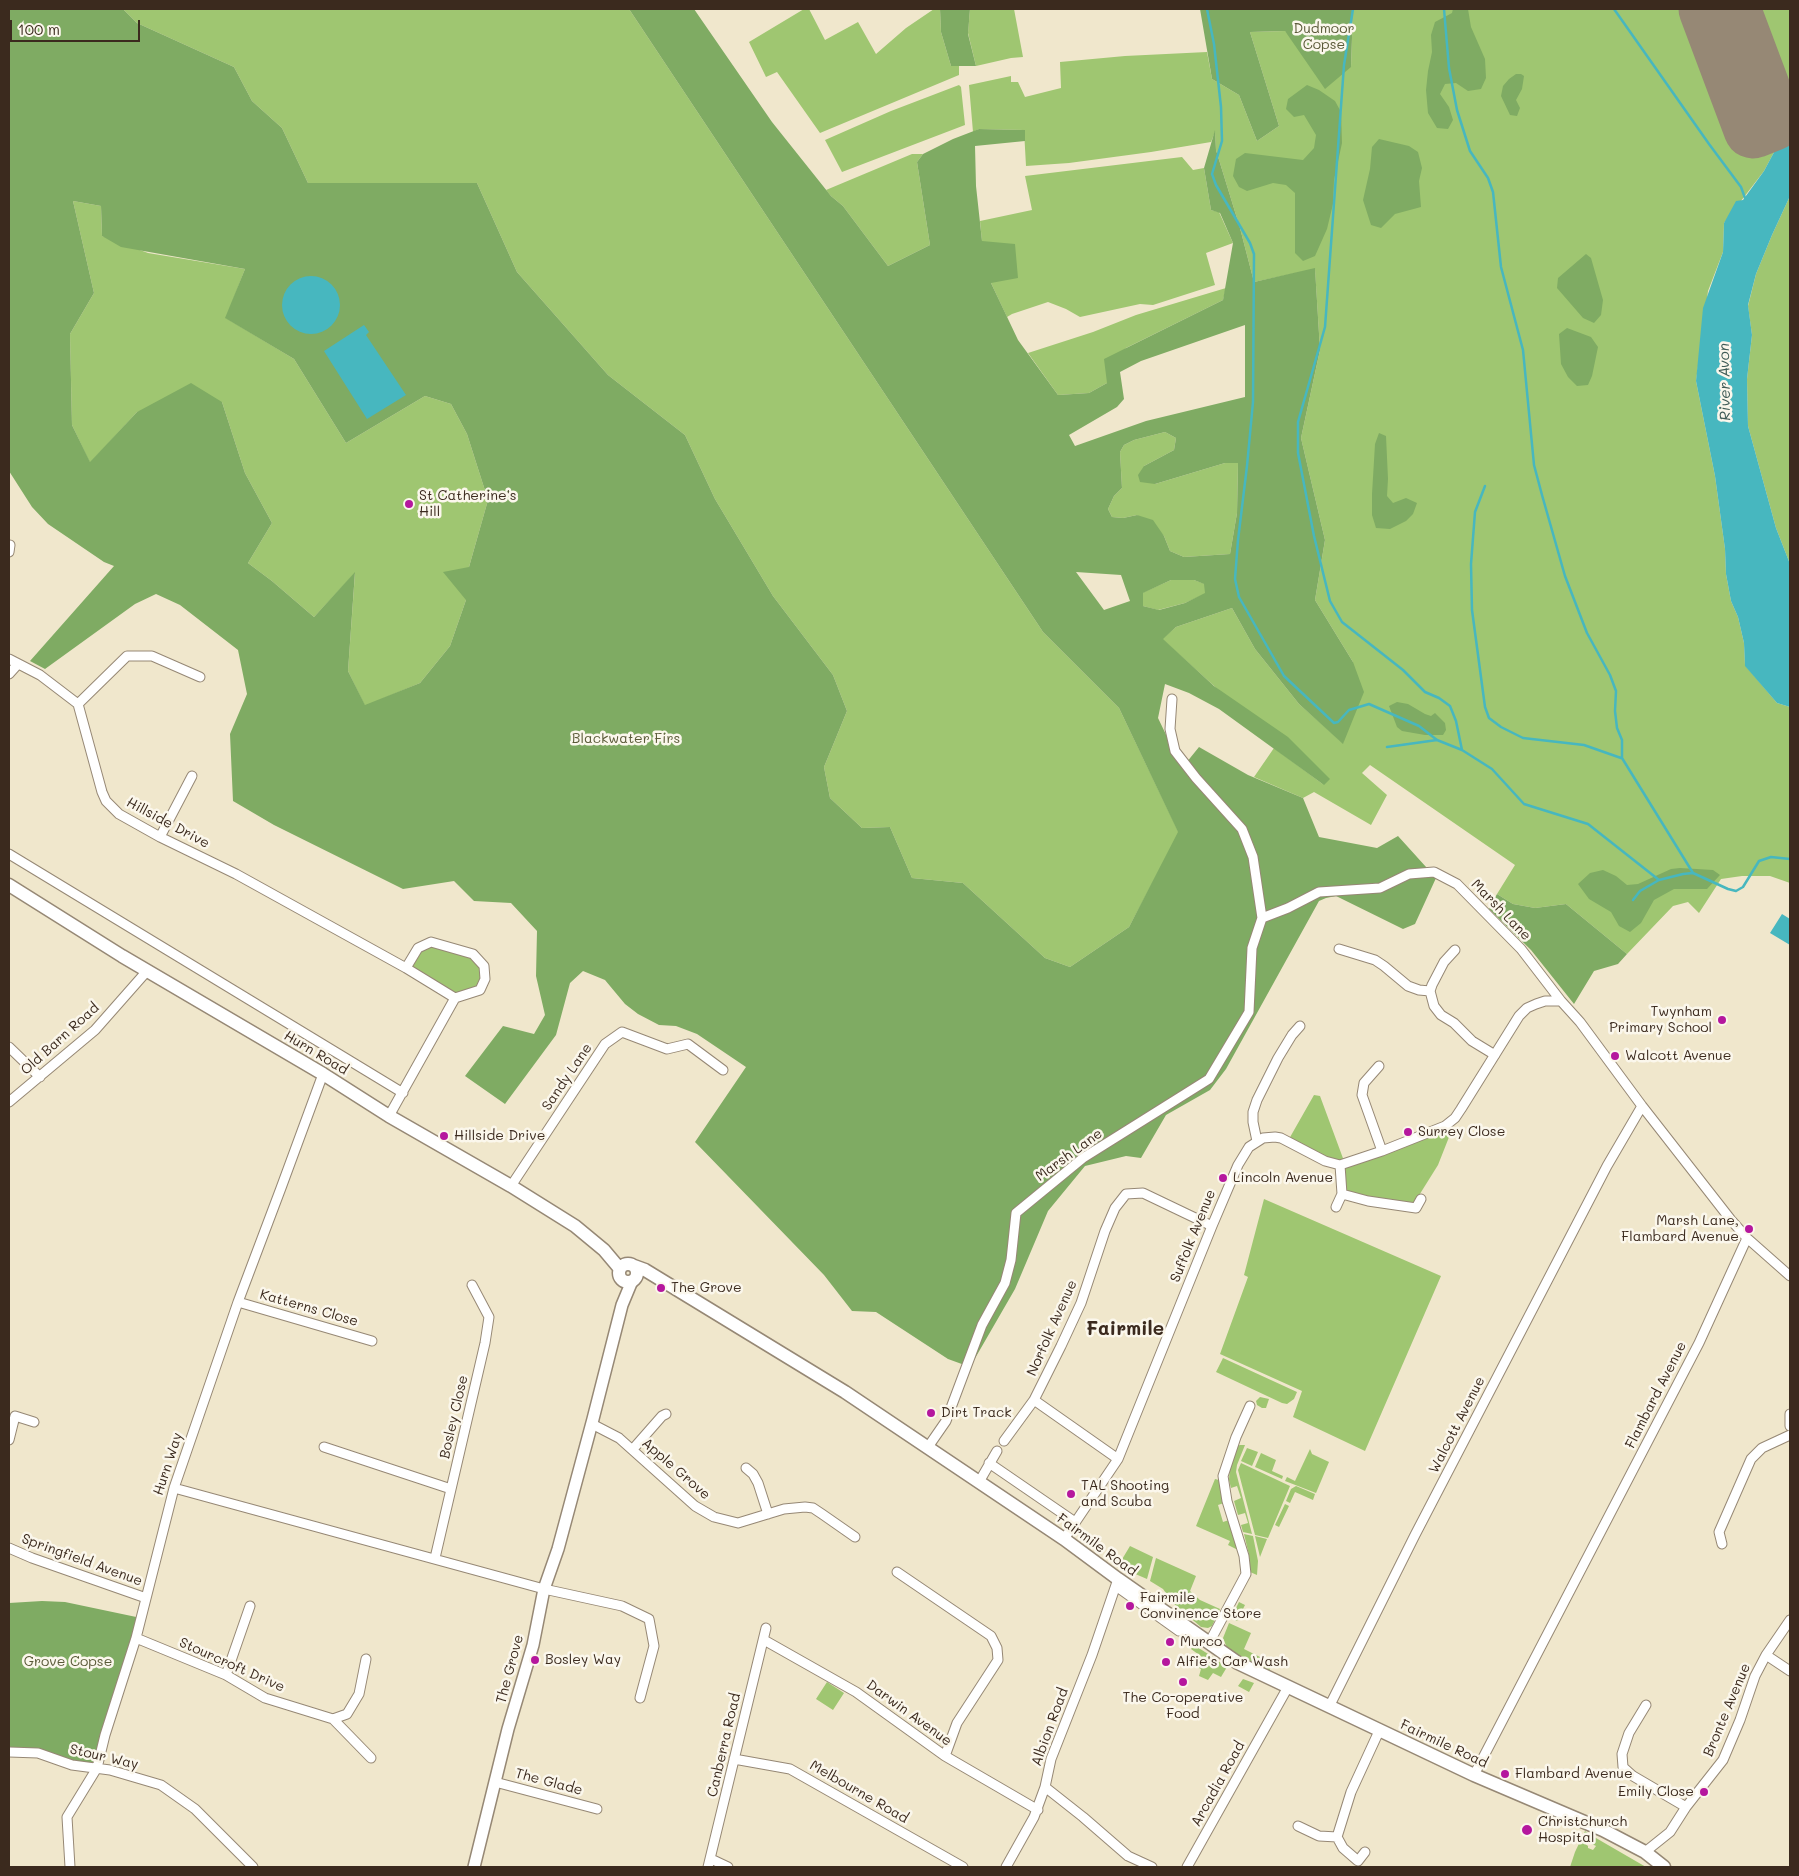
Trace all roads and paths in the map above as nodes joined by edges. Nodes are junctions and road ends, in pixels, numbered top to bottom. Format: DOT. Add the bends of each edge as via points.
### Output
graph roads {
  1 [pos="9,659"];
  2 [pos="18,664"];
  3 [pos="9,674"];
  4 [pos="200,678"];
  5 [pos="1172,699"];
  6 [pos="78,704"];
  7 [pos="192,776"];
  8 [pos="160,837"];
  9 [pos="9,854"];
  10 [pos="9,885"];
  11 [pos="1262,918"];
  12 [pos="1339,949"];
  13 [pos="1454,950"];
  14 [pos="406,968"];
  15 [pos="148,971"];
  16 [pos="1430,991"];
  17 [pos="455,998"];
  18 [pos="1561,1001"];
  19 [pos="1300,1026"];
  20 [pos="9,1047"];
  21 [pos="1494,1055"];
  22 [pos="1378,1066"];
  23 [pos="723,1070"];
  24 [pos="323,1074"];
  25 [pos="40,1077"];
  26 [pos="402,1093"];
  27 [pos="9,1102"];
  28 [pos="1642,1106"];
  29 [pos="389,1116"];
  30 [pos="1257,1141"];
  31 [pos="1382,1151"];
  32 [pos="1340,1165"];
  33 [pos="511,1186"];
  34 [pos="1342,1194"];
  35 [pos="1420,1199"];
  36 [pos="1336,1207"];
  37 [pos="1212,1226"];
  38 [pos="1748,1238"];
  39 [pos="629,1273"];
  40 [pos="1790,1276"];
  41 [pos="472,1285"];
  42 [pos="238,1302"];
  43 [pos="372,1341"];
  44 [pos="1034,1400"];
  45 [pos="1250,1406"];
  46 [pos="666,1414"];
  47 [pos="1790,1414"];
  48 [pos="34,1422"];
  49 [pos="592,1424"];
  50 [pos="1790,1426"];
  51 [pos="1790,1434"];
  52 [pos="9,1440"];
  53 [pos="1004,1441"];
  54 [pos="324,1447"];
  55 [pos="928,1447"];
  56 [pos="633,1449"];
  57 [pos="997,1451"];
  58 [pos="1118,1459"];
  59 [pos="989,1463"];
  60 [pos="746,1468"];
  61 [pos="979,1482"];
  62 [pos="174,1488"];
  63 [pos="452,1488"];
  64 [pos="768,1514"];
  65 [pos="1075,1522"];
  66 [pos="855,1537"];
  67 [pos="1064,1538"];
  68 [pos="1722,1544"];
  69 [pos="9,1548"];
  70 [pos="435,1558"];
  71 [pos="900,1578"];
  72 [pos="1117,1583"];
  73 [pos="544,1589"];
  74 [pos="146,1598"];
  75 [pos="250,1606"];
  76 [pos="1790,1620"];
  77 [pos="766,1628"];
  78 [pos="136,1638"];
  79 [pos="764,1640"];
  80 [pos="1208,1643"];
  81 [pos="1766,1655"];
  82 [pos="366,1659"];
  83 [pos="1790,1671"];
  84 [pos="226,1675"];
  85 [pos="1288,1687"];
  86 [pos="640,1698"];
  87 [pos="1646,1705"];
  88 [pos="1329,1707"];
  89 [pos="333,1718"];
  90 [pos="1380,1729"];
  91 [pos="9,1752"];
  92 [pos="946,1756"];
  93 [pos="371,1758"];
  94 [pos="734,1759"];
  95 [pos="97,1768"];
  96 [pos="1474,1775"];
  97 [pos="495,1782"];
  98 [pos="1045,1787"];
  99 [pos="1686,1807"];
  100 [pos="597,1809"];
  101 [pos="1038,1810"];
  102 [pos="1298,1826"];
  103 [pos="1337,1837"];
  104 [pos="1366,1852"];
  105 [pos="1645,1852"];
  106 [pos="709,1863"];
  107 [pos="1357,1864"];
  108 [pos="70,1867"];
  109 [pos="253,1867"];
  110 [pos="474,1867"];
  111 [pos="728,1867"];
  112 [pos="963,1867"];
  113 [pos="1006,1867"];
  114 [pos="1152,1867"];
  115 [pos="1187,1867"];
  116 [pos="1664,1867"];
  1 -- 2 [label="street"];
  2 -- 3 [label="street"];
  2 -- 6 [label="street" via="40,675"];
  4 -- 6 [label="street" via="152,656 127,656"];
  5 -- 11 [label="street, Marsh Lane" via="1170,729 1176,751 1242,829 1253,857"];
  6 -- 8 [label="street, Hillside Drive" via="106,801 119,814"];
  7 -- 8 [label="street"];
  8 -- 14 [label="street, Hillside Drive" via="236,874"];
  9 -- 26 [label="street, Hurn Road"];
  10 -- 15 [label="main road, Hurn Road"];
  11 -- 18 [label="street, Marsh Lane" via="1319,892 1380,888 1409,874 1434,872 1457,884 1521,949"];
  11 -- 55 [label="street, Marsh Lane" via="1252,948 1248,1012 1209,1079 1082,1158 1016,1213 1005,1282 982,1325 946,1421"];
  12 -- 16 [label="street" via="1375,960 1408,986"];
  13 -- 16 [label="street" via="1436,975"];
  14 -- 17 [label="street, Hillside Drive"];
  14 -- 17 [label="street" via="418,948 431,942 473,954 484,966 485,979 480,990"];
  15 -- 24 [label="main road, Hurn Road"];
  15 -- 25 [label="street, Old Barn Road" via="95,1030"];
  16 -- 21 [label="street" via="1437,1011"];
  17 -- 26 [label="street"];
  18 -- 21 [label="street" via="1545,1001 1523,1011"];
  18 -- 28 [label="street, Marsh Lane"];
  19 -- 30 [label="street" via="1278,1058 1252,1112"];
  20 -- 25 [label="street"];
  21 -- 31 [label="street" via="1449,1124"];
  22 -- 31 [label="street" via="1364,1083 1362,1095"];
  23 -- 33 [label="street, Sandy Lane" via="688,1044 667,1049 622,1032 605,1044"];
  24 -- 29 [label="main road, Hurn Road"];
  24 -- 42 [label="street, Hurn Way"];
  25 -- 27 [label="street, Old Barn Road"];
  26 -- 29 [label="street"];
  28 -- 38 [label="street, Marsh Lane"];
  28 -- 88 [label="street, Walcott Avenue" via="1593,1192"];
  29 -- 33 [label="main road, Hurn Road"];
  30 -- 32 [label="street" via="1281,1138 1325,1161"];
  30 -- 37 [label="street, Suffolk Avenue" via="1242,1157"];
  31 -- 32 [label="street"];
  32 -- 34 [label="street"];
  33 -- 39 [label="main road, Hurn Road" via="576,1226"];
  34 -- 35 [label="street" via="1416,1208"];
  34 -- 36 [label="street"];
  37 -- 44 [label="street, Norfolk Avenue" via="1143,1193 1126,1194 1115,1208 1081,1303"];
  37 -- 58 [label="street, Suffolk Avenue"];
  38 -- 40 [label="street, Marsh Lane"];
  38 -- 96 [label="street, Flambard Avenue" via="1699,1343"];
  39 -- 49 [label="street, The Grove"];
  39 -- 55 [label="main road, Fairmile Road" via="662,1281 845,1392"];
  41 -- 63 [label="street, Bosley Close" via="489,1317"];
  42 -- 43 [label="street, Katterns Close"];
  42 -- 62 [label="street, Hurn Way"];
  44 -- 53 [label="street, Norfolk Avenue"];
  44 -- 58 [label="street"];
  45 -- 80 [label="street" via="1223,1476 1246,1574"];
  46 -- 56 [label="street"];
  47 -- 50 [label="street"];
  48 -- 52 [label="street" via="15,1416"];
  49 -- 56 [label="street, Apple Grove"];
  49 -- 73 [label="street, The Grove"];
  51 -- 68 [label="street" via="1762,1448 1751,1459 1719,1532"];
  54 -- 63 [label="street"];
  55 -- 61 [label="main road, Fairmile Road"];
  56 -- 64 [label="street, Apple Grove" via="695,1506 714,1517 738,1523"];
  57 -- 59 [label="street"];
  58 -- 65 [label="street, Suffolk Avenue"];
  59 -- 61 [label="street"];
  59 -- 65 [label="street, Fairmile Road"];
  60 -- 64 [label="street" via="758,1483"];
  61 -- 67 [label="main road, Fairmile Road"];
  62 -- 70 [label="street"];
  62 -- 74 [label="street, Hurn Way"];
  63 -- 70 [label="street, Bosley Close"];
  64 -- 66 [label="street, Apple Grove" via="796,1507 813,1508"];
  65 -- 67 [label="street, Suffolk Avenue"];
  67 -- 72 [label="main road, Fairmile Road"];
  69 -- 74 [label="street, Springfield Avenue"];
  70 -- 73 [label="street"];
  71 -- 92 [label="street" via="991,1636 997,1648 998,1660 957,1723"];
  72 -- 80 [label="main road, Fairmile Road"];
  72 -- 98 [label="street, Albion Road" via="1051,1759"];
  73 -- 86 [label="street" via="622,1606 649,1618 654,1646"];
  73 -- 97 [label="street, The Grove" via="533,1645"];
  74 -- 78 [label="street, Hurn Way"];
  75 -- 84 [label="street"];
  76 -- 81 [label="street, Bronte Avenue"];
  77 -- 79 [label="street, Canberra Road"];
  78 -- 84 [label="street, Stourcroft Drive"];
  78 -- 95 [label="street, Hurn Way"];
  79 -- 92 [label="street, Darwin Avenue" via="856,1692"];
  79 -- 94 [label="street, Canberra Road"];
  80 -- 85 [label="main road, Fairmile Road" via="1238,1664"];
  81 -- 83 [label="street"];
  81 -- 99 [label="street, Bronte Avenue" via="1723,1760"];
  82 -- 89 [label="street" via="359,1694 347,1714"];
  84 -- 89 [label="street, Stourcroft Drive" via="265,1698"];
  85 -- 88 [label="main road, Fairmile Road"];
  85 -- 115 [label="street, Arcadia Road"];
  87 -- 99 [label="street" via="1629,1733 1622,1754 1624,1767 1633,1776"];
  88 -- 90 [label="main road, Fairmile Road"];
  89 -- 93 [label="street"];
  90 -- 96 [label="main road, Fairmile Road"];
  90 -- 103 [label="street" via="1351,1792"];
  91 -- 95 [label="street, Stour Way" via="38,1753 72,1765"];
  92 -- 101 [label="street, Darwin Avenue"];
  94 -- 106 [label="street, Canberra Road"];
  94 -- 112 [label="street, Melbourne Road" via="790,1769"];
  95 -- 108 [label="street, Hurn Way" via="67,1817"];
  95 -- 109 [label="street, Stour Way" via="160,1786 195,1809"];
  96 -- 105 [label="main road, Fairmile Road" via="1603,1830"];
  97 -- 100 [label="street, The Glade"];
  97 -- 110 [label="street, The Grove"];
  98 -- 101 [label="street"];
  98 -- 114 [label="street, Albion Road" via="1128,1856"];
  99 -- 105 [label="street, Bronte Avenue" via="1670,1832"];
  101 -- 113 [label="street"];
  102 -- 103 [label="street" via="1319,1836"];
  103 -- 107 [label="street"];
  104 -- 107 [label="street"];
  105 -- 116 [label="main road, Fairmile Road"];
  106 -- 111 [label="street"];
}
